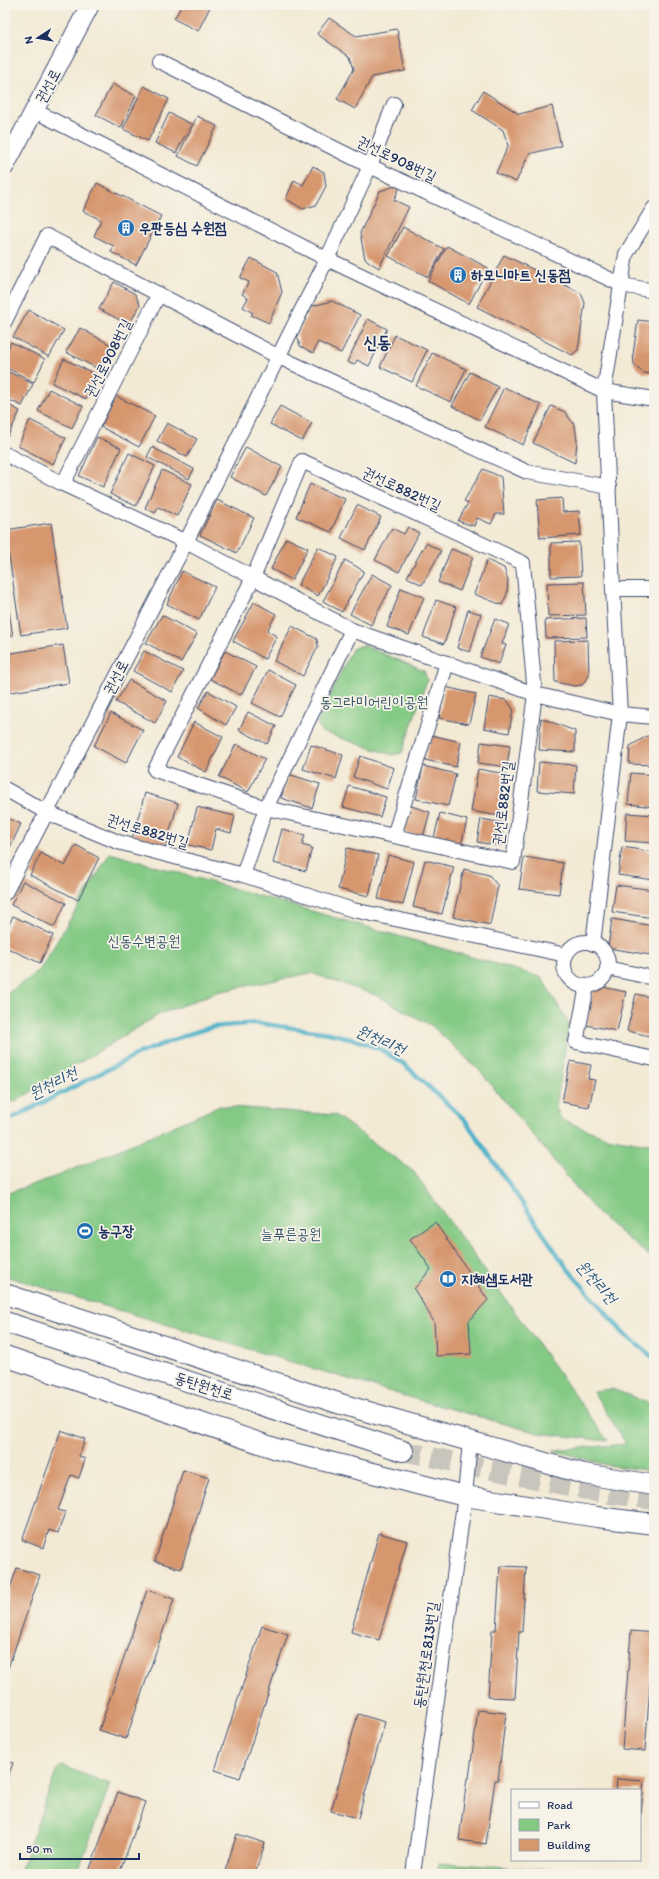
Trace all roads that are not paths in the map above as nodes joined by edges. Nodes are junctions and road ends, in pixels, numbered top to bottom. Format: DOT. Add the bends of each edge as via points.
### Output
graph roads {
  1 [pos="90,5"];
  2 [pos="159,61"];
  3 [pos="394,104"];
  4 [pos="35,111"];
  5 [pos="5,166"];
  6 [pos="370,166"];
  7 [pos="654,208"];
  8 [pos="327,259"];
  9 [pos="622,285"];
  10 [pos="654,291"];
  11 [pos="159,294"];
  12 [pos="5,321"];
  13 [pos="279,357"];
  14 [pos="604,391"];
  15 [pos="654,399"];
  16 [pos="5,454"];
  17 [pos="63,484"];
  18 [pos="609,488"];
  19 [pos="186,542"];
  20 [pos="253,578"];
  21 [pos="613,589"];
  22 [pos="654,589"];
  23 [pos="352,630"];
  24 [pos="447,663"];
  25 [pos="535,694"];
  26 [pos="620,714"];
  27 [pos="654,717"];
  28 [pos="5,790"];
  29 [pos="266,808"];
  30 [pos="46,812"];
  31 [pos="394,836"];
  32 [pos="243,875"];
  33 [pos="7,885"];
  34 [pos="593,944"];
  35 [pos="566,955"];
  36 [pos="607,968"];
  37 [pos="654,978"];
  38 [pos="587,986"];
  39 [pos="654,1059"];
  40 [pos="5,1294"];
  41 [pos="5,1322"];
  42 [pos="5,1356"];
  43 [pos="470,1441"];
  44 [pos="403,1451"];
  45 [pos="654,1485"];
  46 [pos="465,1496"];
  47 [pos="654,1524"];
  48 [pos="413,1874"];
  1 -- 4 [label="street, 권선로"];
  2 -- 6 [label="street, 권선로908번길"];
  3 -- 6 [label="street"];
  4 -- 5 [label="street, 권선로"];
  4 -- 8 [label="street"];
  6 -- 8 [label="street"];
  6 -- 9 [label="street, 권선로908번길"];
  7 -- 9 [label="street" via="626,254"];
  8 -- 13 [label="street"];
  8 -- 14 [label="street"];
  9 -- 10 [label="street, 권선로908번길"];
  9 -- 14 [label="street"];
  11 -- 12 [label="street" via="47,236"];
  11 -- 13 [label="street"];
  11 -- 17 [label="street, 권선로908번길"];
  13 -- 18 [label="street" via="527,472"];
  13 -- 19 [label="street"];
  14 -- 15 [label="street"];
  14 -- 18 [label="street"];
  16 -- 17 [label="street"];
  17 -- 19 [label="street"];
  18 -- 21 [label="street"];
  19 -- 20 [label="street"];
  19 -- 30 [label="street, 권선로"];
  20 -- 23 [label="street"];
  20 -- 25 [label="street, 권선로882번길" via="302,461 523,563"];
  20 -- 29 [label="street, 권선로882번길" via="155,770"];
  21 -- 22 [label="street"];
  21 -- 26 [label="street"];
  23 -- 24 [label="street"];
  23 -- 29 [label="street"];
  24 -- 25 [label="street"];
  24 -- 31 [label="street"];
  25 -- 26 [label="street"];
  25 -- 31 [label="street, 권선로882번길" via="513,862"];
  26 -- 27 [label="street"];
  26 -- 34 [label="street"];
  28 -- 30 [label="street, 권선로882번길"];
  29 -- 31 [label="street, 권선로882번길"];
  29 -- 32 [label="street"];
  30 -- 32 [label="street, 권선로882번길" via="118,842"];
  30 -- 33 [label="street"];
  32 -- 35 [label="street, 권선로882번길" via="353,910"];
  34 -- 35 [label="street" via="580,943 569,949"];
  34 -- 36 [label="street" via="600,947 604,953"];
  35 -- 38 [label="street" via="564,962 567,976 579,985"];
  36 -- 37 [label="street"];
  36 -- 38 [label="street" via="600,981"];
  38 -- 39 [label="street" via="576,1042"];
  40 -- 43 [label="main road" via="341,1404"];
  41 -- 44 [label="main road, 동탄원천로"];
  42 -- 46 [label="main road" via="278,1449"];
  43 -- 45 [label="main road" via="584,1474"];
  43 -- 46 [label="street, 동탄원천로813번길"];
  46 -- 47 [label="main road"];
  46 -- 48 [label="street, 동탄원천로813번길"];
}
